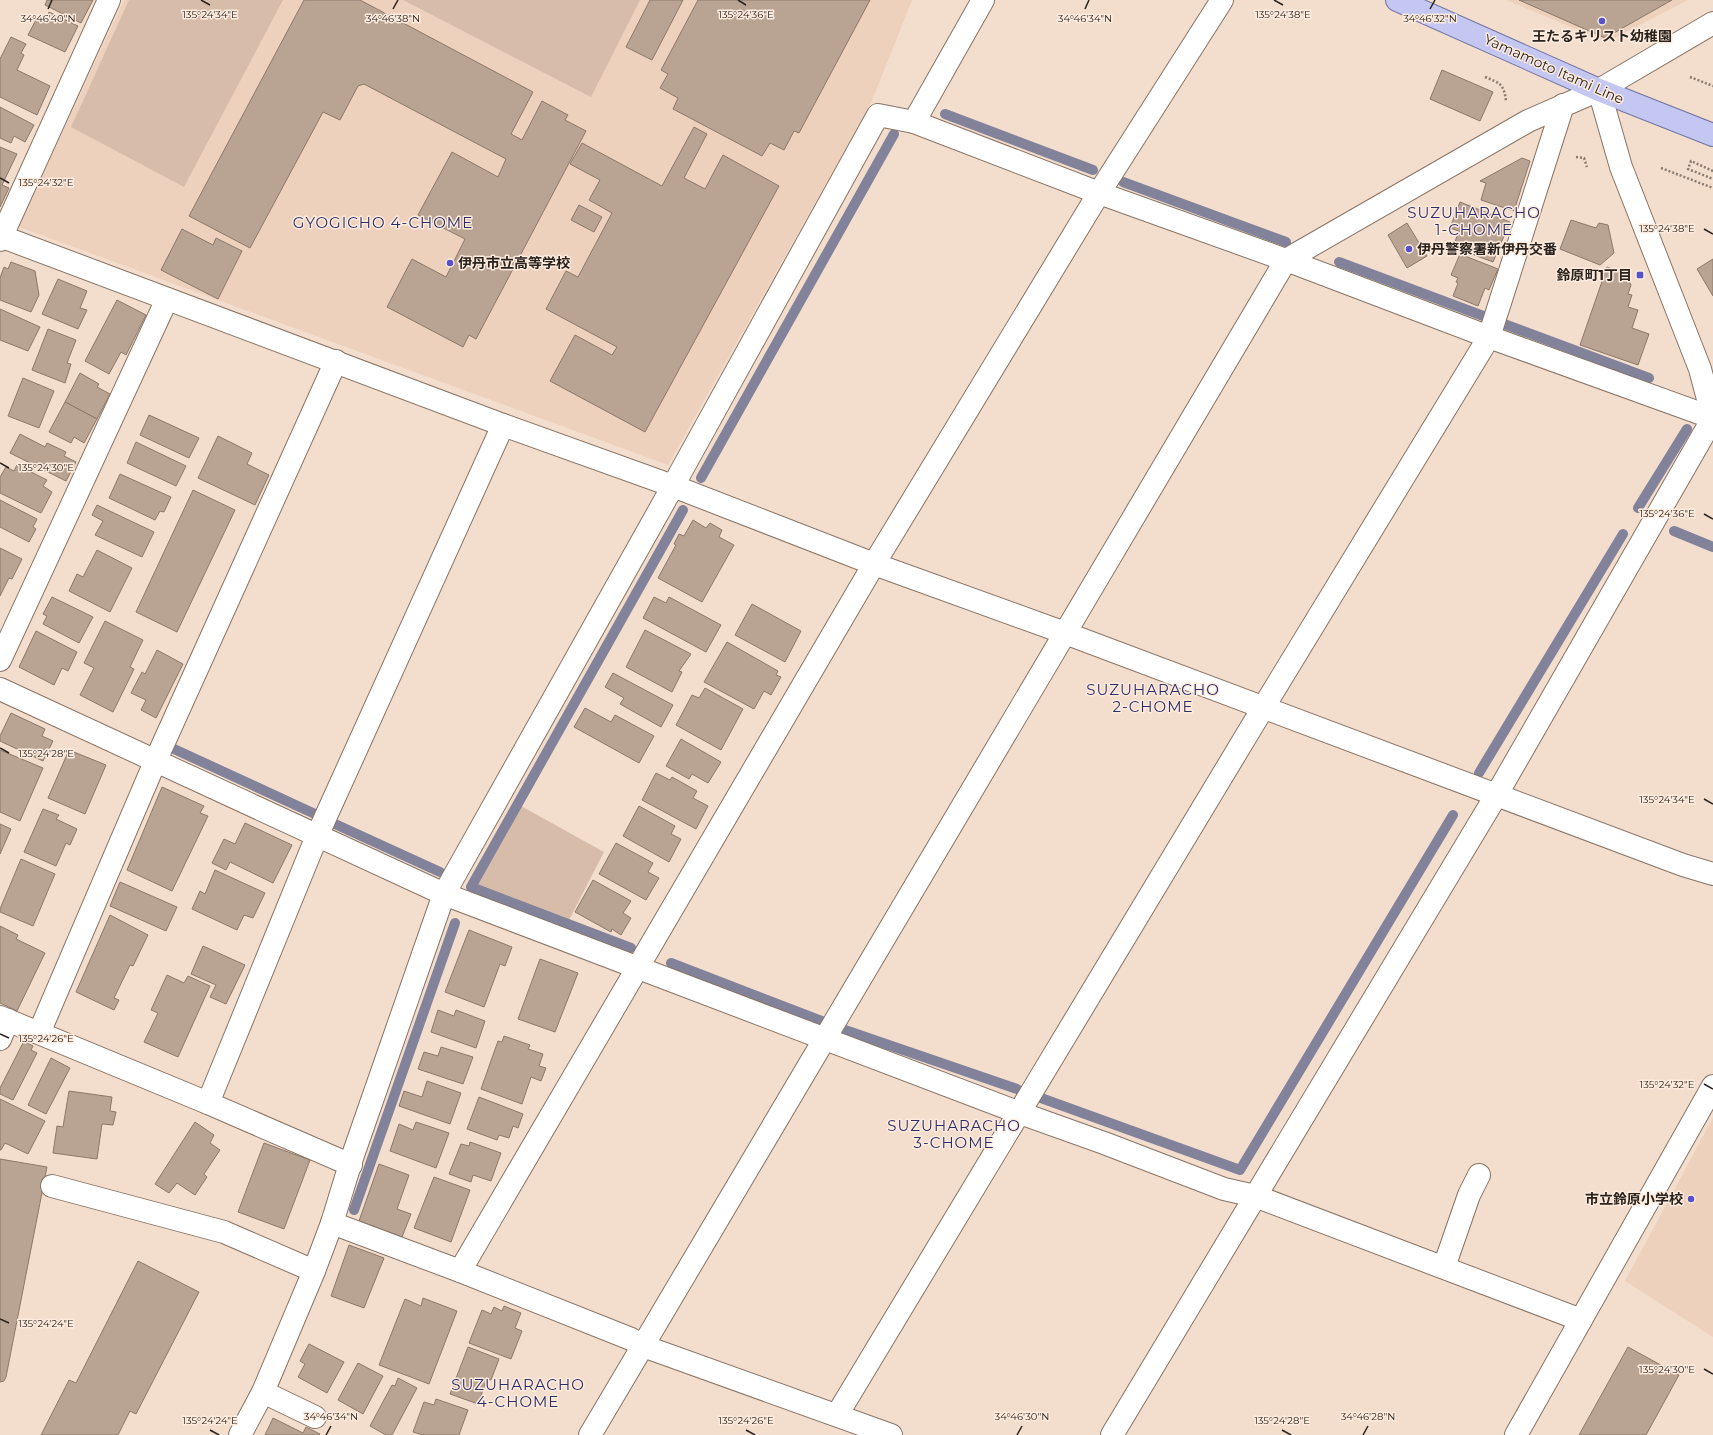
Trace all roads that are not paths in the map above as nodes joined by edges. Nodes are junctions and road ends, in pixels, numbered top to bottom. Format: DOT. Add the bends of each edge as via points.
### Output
graph roads {
  1 [pos="109,0"];
  2 [pos="982,0"];
  3 [pos="1222,0"];
  4 [pos="1397,0"];
  5 [pos="1713,23"];
  6 [pos="1599,90"];
  7 [pos="1563,105"];
  8 [pos="914,122"];
  9 [pos="1713,135"];
  10 [pos="1099,193"];
  11 [pos="1,238"];
  12 [pos="1286,260"];
  13 [pos="167,299"];
  14 [pos="1489,337"];
  15 [pos="336,361"];
  16 [pos="1706,365"];
  17 [pos="1713,418"];
  18 [pos="503,425"];
  19 [pos="673,486"];
  20 [pos="874,564"];
  21 [pos="1066,633"];
  22 [pos="0,660"];
  23 [pos="0,689"];
  24 [pos="1264,708"];
  25 [pos="155,762"];
  26 [pos="1497,794"];
  27 [pos="317,836"];
  28 [pos="1713,874"];
  29 [pos="444,894"];
  30 [pos="638,969"];
  31 [pos="3,1025"];
  32 [pos="39,1033"];
  33 [pos="826,1040"];
  34 [pos="1713,1086"];
  35 [pos="208,1103"];
  36 [pos="1020,1113"];
  37 [pos="351,1165"];
  38 [pos="1479,1175"];
  39 [pos="52,1186"];
  40 [pos="1255,1196"];
  41 [pos="332,1223"];
  42 [pos="1444,1267"];
  43 [pos="314,1270"];
  44 [pos="460,1271"];
  45 [pos="1581,1320"];
  46 [pos="643,1346"];
  47 [pos="263,1392"];
  48 [pos="837,1415"];
  49 [pos="315,1417"];
  50 [pos="240,1435"];
  51 [pos="590,1435"];
  52 [pos="891,1435"];
  53 [pos="1112,1435"];
  54 [pos="1516,1435"];
  1 -- 11 [label="street"];
  2 -- 8 [label="street"];
  3 -- 10 [label="street"];
  4 -- 6 [label="main road, Yamamoto Itami Line"];
  5 -- 6 [label="street"];
  6 -- 7 [label="street"];
  6 -- 9 [label="main road, Yamamoto Itami Line"];
  6 -- 16 [label="street" via="1621,167"];
  7 -- 12 [label="street" via="1528,121"];
  7 -- 14 [label="street"];
  8 -- 10 [label="street"];
  8 -- 19 [label="street" via="878,115"];
  10 -- 12 [label="street"];
  10 -- 20 [label="street"];
  11 -- 13 [label="street"];
  12 -- 14 [label="street"];
  12 -- 21 [label="street"];
  13 -- 15 [label="street"];
  13 -- 22 [label="street"];
  14 -- 17 [label="street"];
  14 -- 24 [label="street"];
  15 -- 18 [label="street"];
  15 -- 25 [label="street"];
  16 -- 17 [label="street"];
  17 -- 26 [label="street"];
  18 -- 19 [label="street"];
  18 -- 27 [label="street"];
  19 -- 20 [label="street"];
  19 -- 29 [label="street"];
  20 -- 21 [label="street"];
  20 -- 30 [label="street"];
  21 -- 24 [label="street"];
  21 -- 33 [label="street"];
  23 -- 25 [label="street"];
  24 -- 26 [label="street"];
  24 -- 36 [label="street"];
  25 -- 27 [label="street"];
  25 -- 32 [label="street"];
  26 -- 28 [label="street" via="1682,865"];
  26 -- 40 [label="street"];
  27 -- 29 [label="street"];
  27 -- 35 [label="street"];
  29 -- 30 [label="street"];
  29 -- 37 [label="street"];
  30 -- 33 [label="street"];
  30 -- 44 [label="street"];
  31 -- 32 [label="street"];
  32 -- 35 [label="street"];
  33 -- 36 [label="street"];
  33 -- 46 [label="street"];
  34 -- 45 [label="street"];
  35 -- 37 [label="street"];
  36 -- 40 [label="street" via="1104,1142 1224,1189"];
  36 -- 48 [label="street"];
  37 -- 41 [label="street"];
  38 -- 42 [label="street" via="1469,1194"];
  39 -- 43 [label="street" via="224,1232"];
  40 -- 42 [label="street"];
  40 -- 53 [label="street"];
  41 -- 43 [label="street"];
  41 -- 44 [label="street"];
  42 -- 45 [label="street"];
  43 -- 47 [label="street"];
  44 -- 46 [label="street" via="631,1338"];
  45 -- 54 [label="street"];
  46 -- 48 [label="street"];
  46 -- 51 [label="street"];
  47 -- 49 [label="street"];
  47 -- 50 [label="street"];
  48 -- 52 [label="street"];
}
